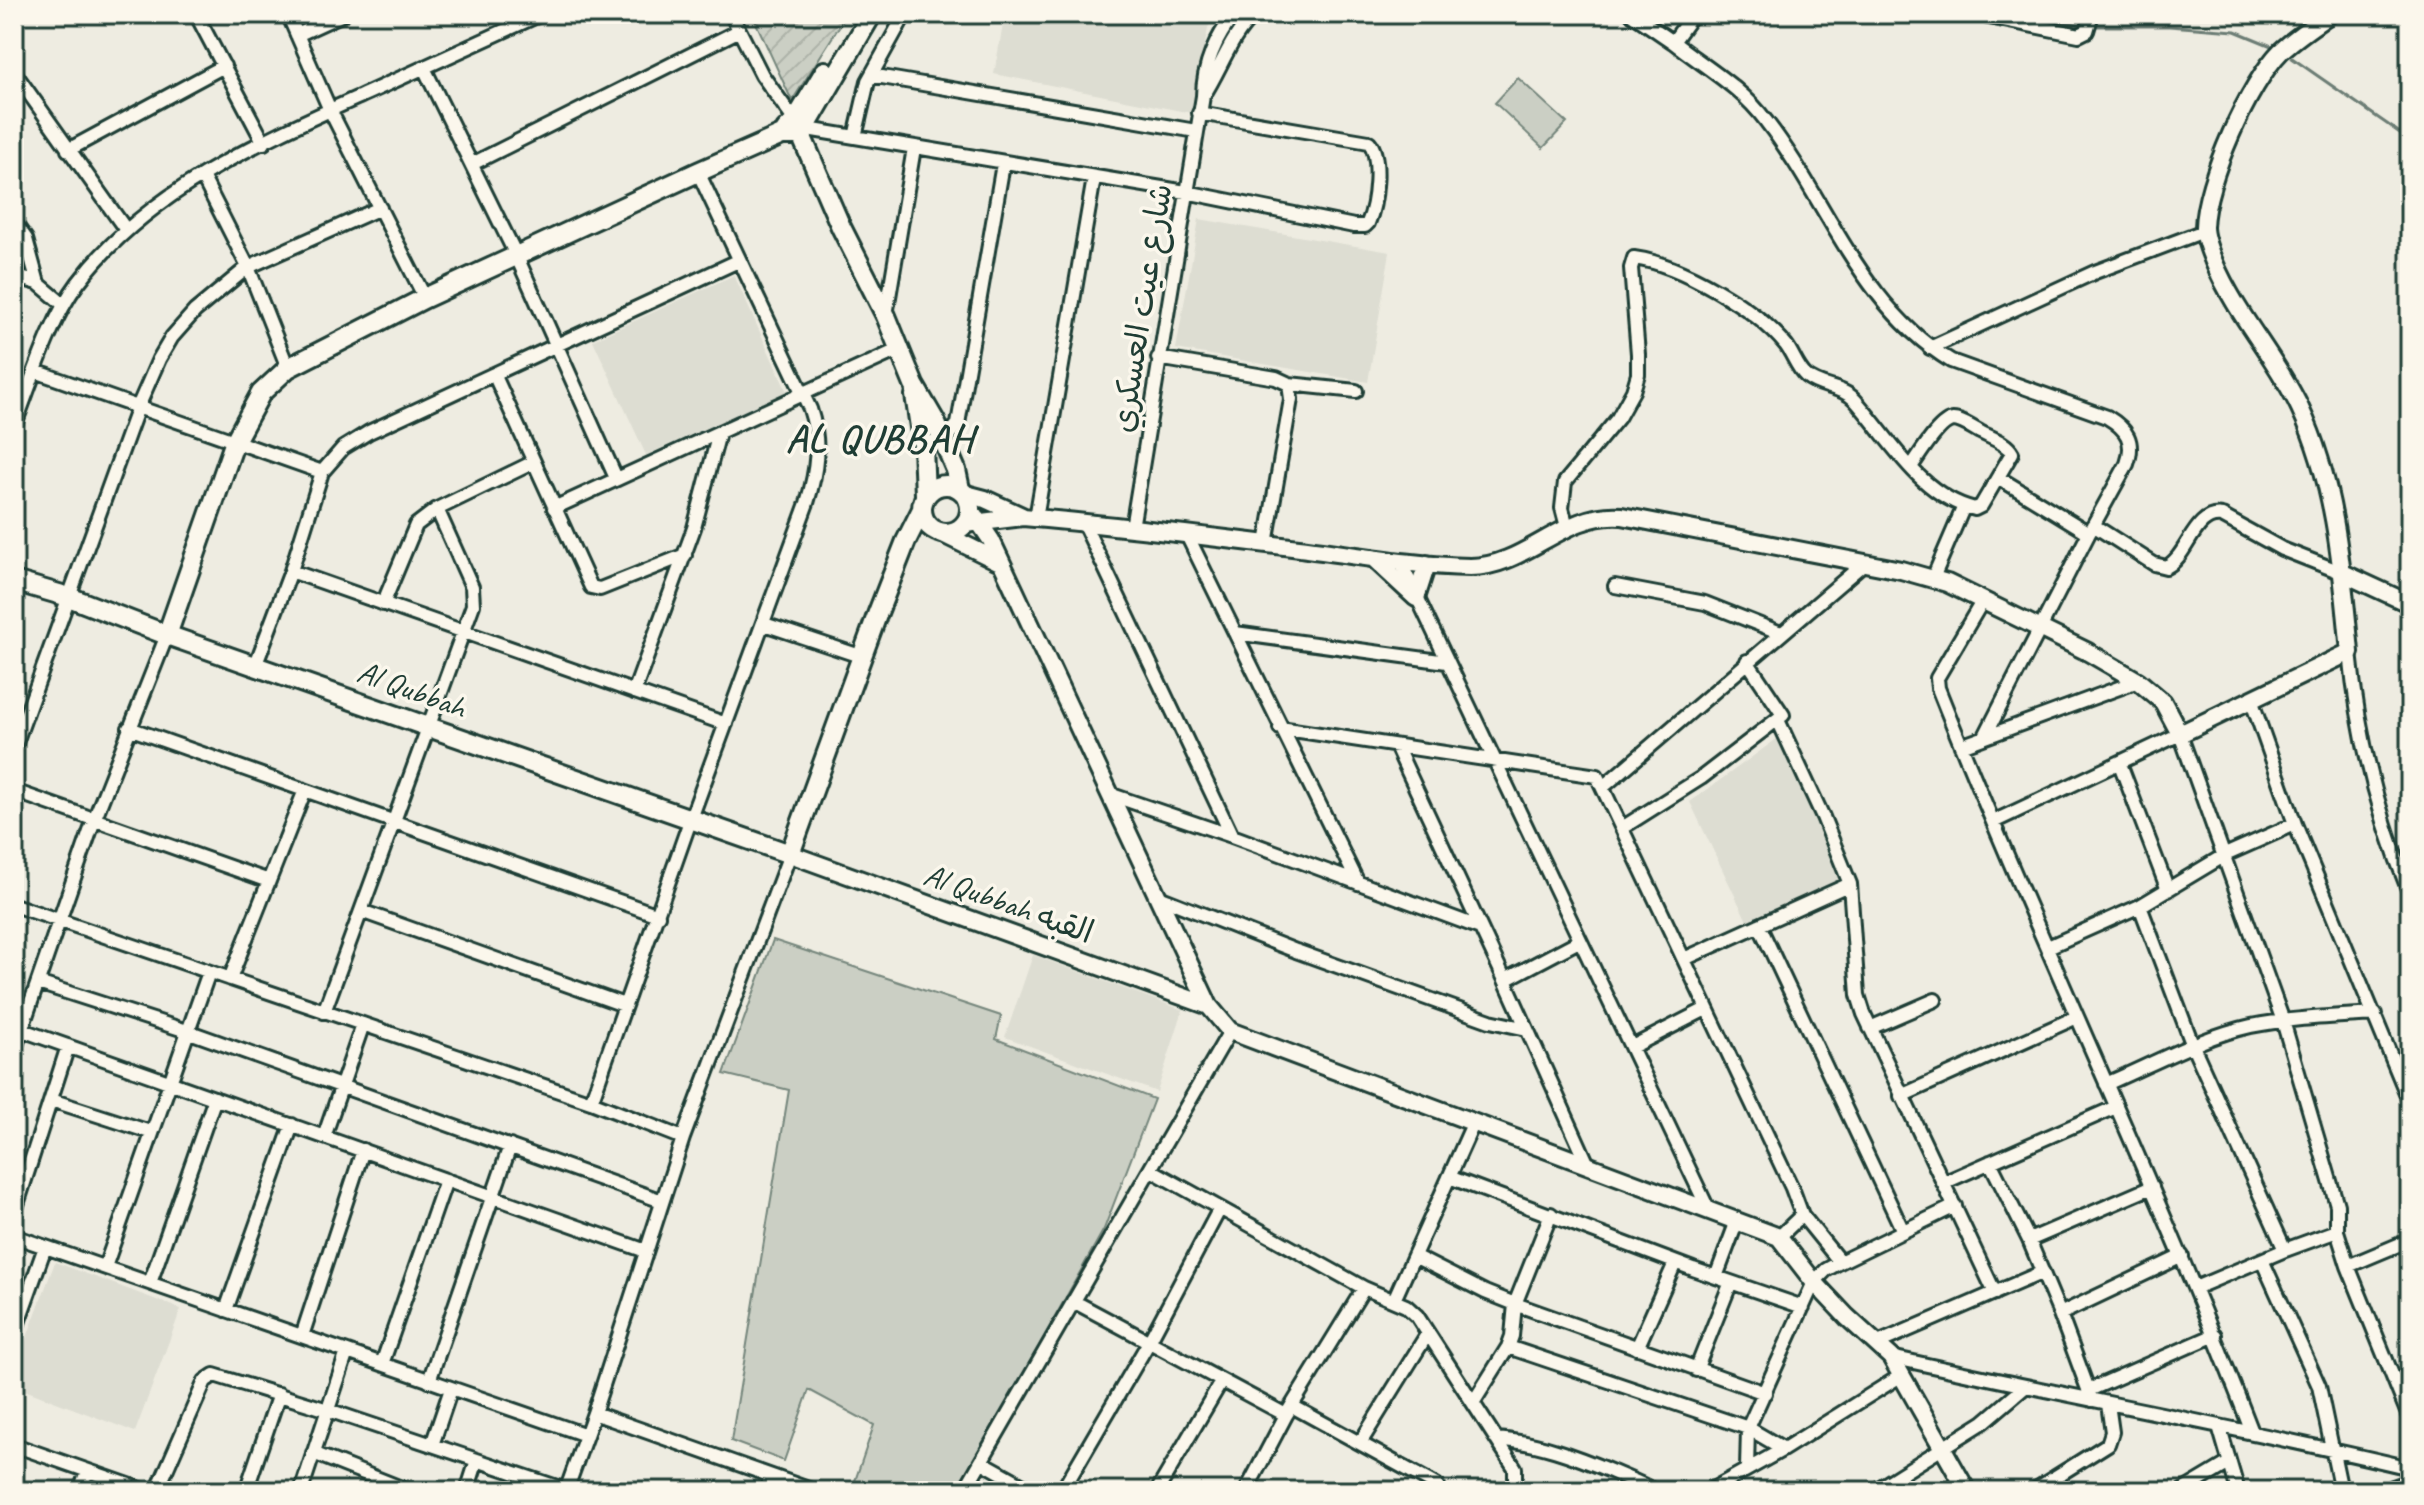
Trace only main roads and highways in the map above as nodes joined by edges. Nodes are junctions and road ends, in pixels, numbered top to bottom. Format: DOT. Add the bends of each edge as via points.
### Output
graph roads {
  1 [pos="859,14"];
  2 [pos="872,14"];
  3 [pos="796,130"];
  4 [pos="914,385"];
  5 [pos="923,503"];
  6 [pos="968,508"];
  7 [pos="14,581"];
  8 [pos="167,635"];
  1 -- 3 [label="main road"];
  2 -- 3 [label="main road"];
  3 -- 4 [label="main road"];
  3 -- 8 [label="main road" via="516,255 288,368 261,393 235,441"];
  4 -- 5 [label="main road" via="923,446"];
  4 -- 6 [label="main road" via="942,438"];
  5 -- 6 [label="main road" via="937,485 953,485"];
  5 -- 6 [label="main road" via="927,525 941,533 950,533"];
  5 -- 8 [label="main road, Al Qubbah" via="790,854"];
  7 -- 8 [label="main road, Al Qubbah"];
}
